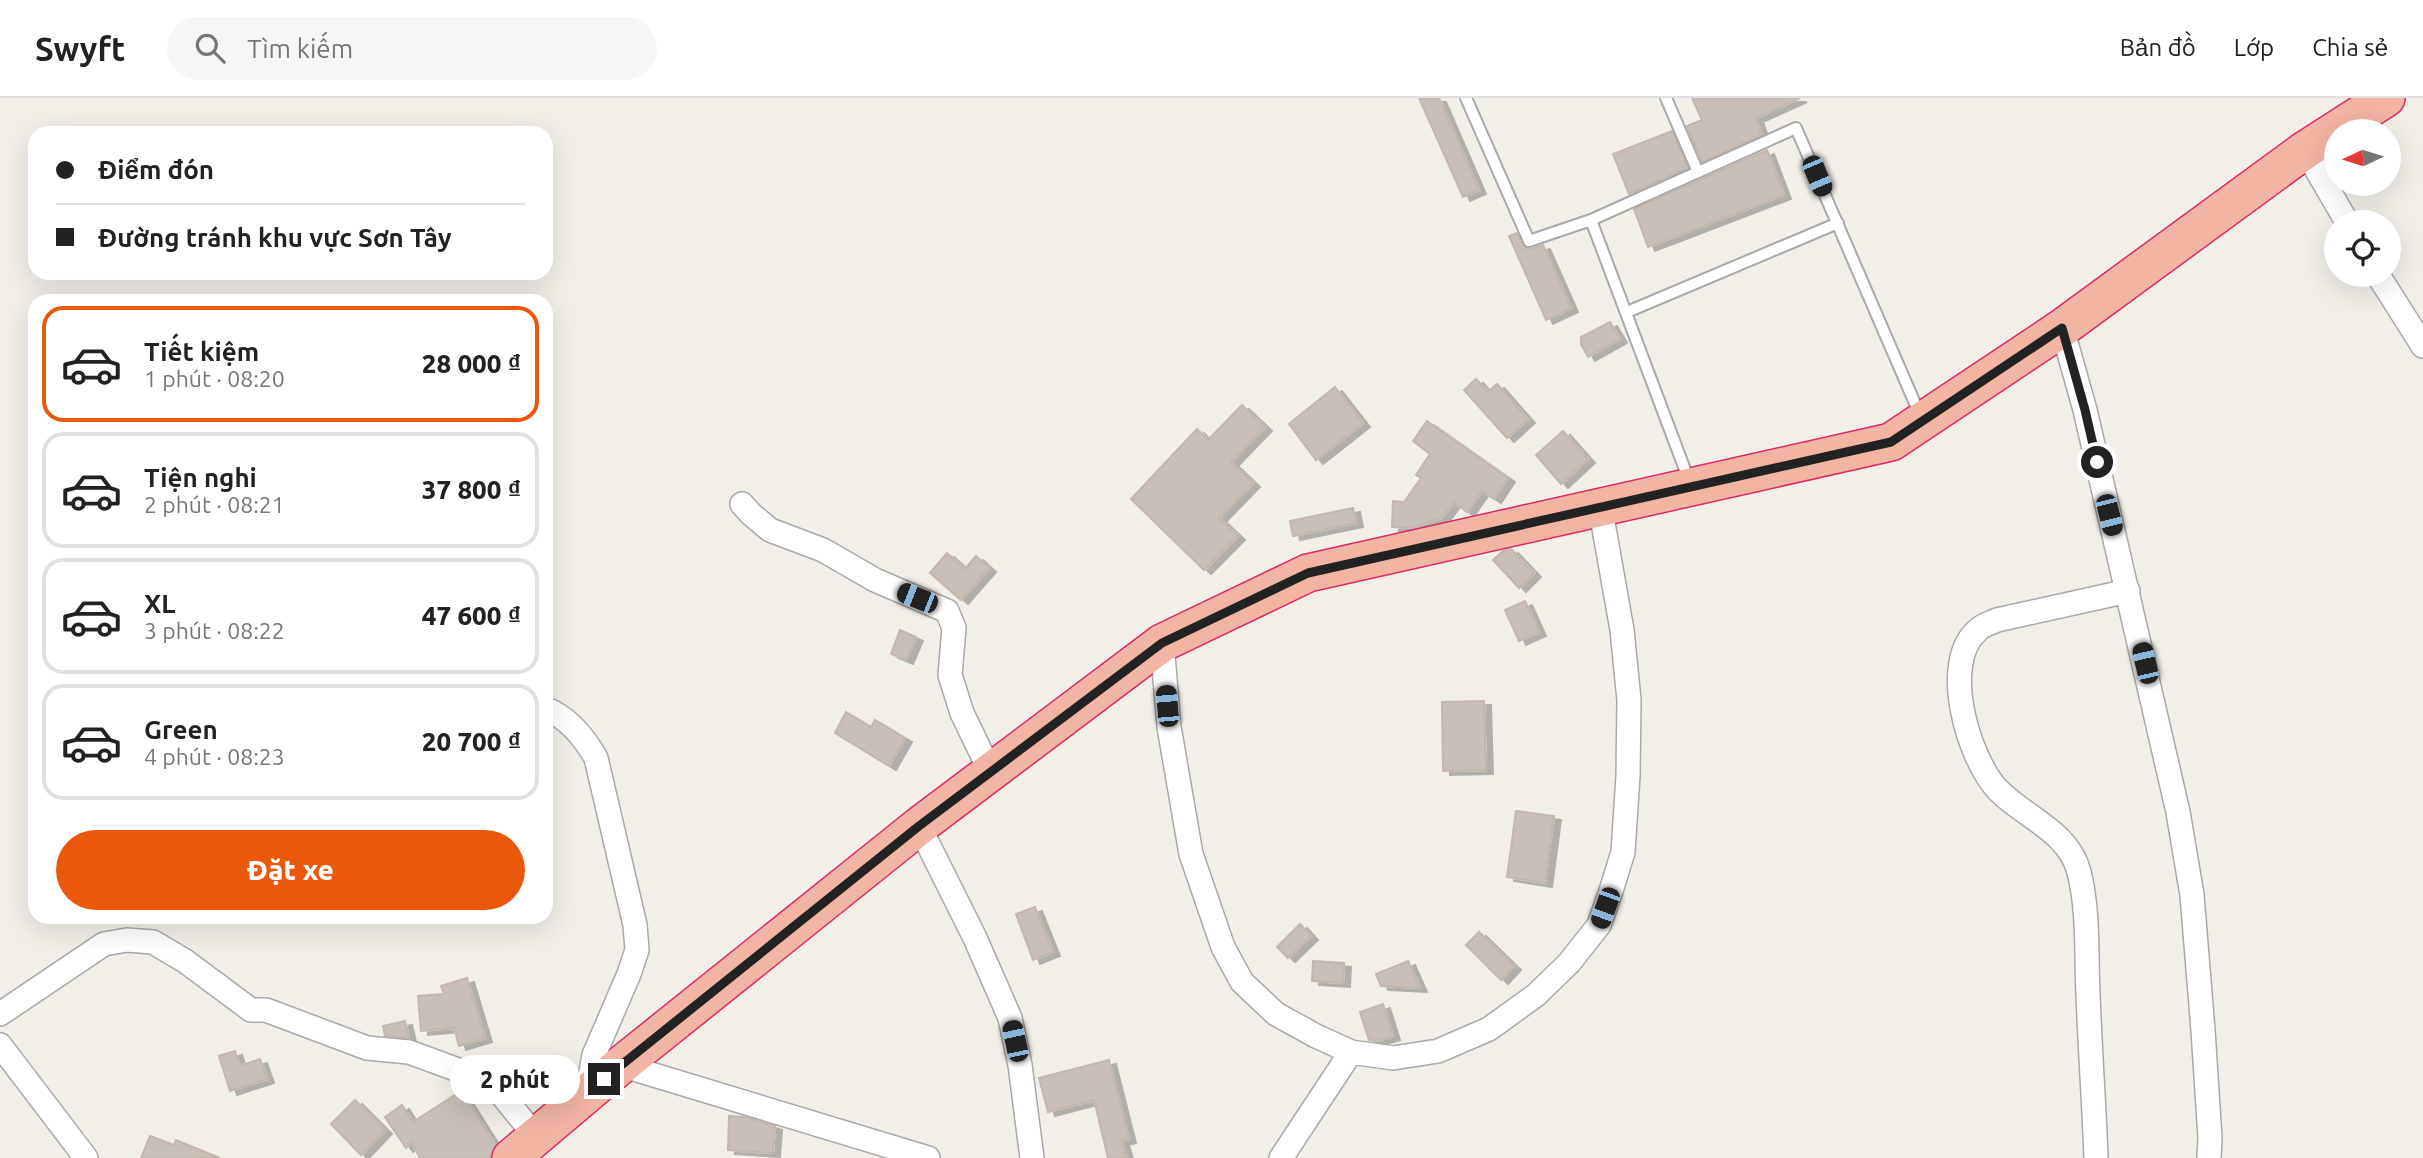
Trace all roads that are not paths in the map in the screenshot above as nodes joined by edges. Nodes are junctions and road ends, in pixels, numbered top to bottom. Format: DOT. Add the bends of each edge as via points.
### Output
graph roads {
  1 [pos="1466,98"];
  2 [pos="1666,98"];
  3 [pos="2386,98"];
  4 [pos="2305,150"];
  5 [pos="1699,172"];
  6 [pos="2340,210"];
  7 [pos="1591,220"];
  8 [pos="1838,223"];
  9 [pos="2386,287"];
  10 [pos="1627,312"];
  11 [pos="2062,328"];
  12 [pos="2423,346"];
  13 [pos="1922,421"];
  14 [pos="1691,486"];
  15 [pos="742,504"];
  16 [pos="1600,506"];
  17 [pos="2128,591"];
  18 [pos="1162,643"];
  19 [pos="553,712"];
  20 [pos="990,773"];
  21 [pos="919,826"];
  22 [pos="0,1014"];
  23 [pos="0,1045"];
  24 [pos="1351,1052"];
  25 [pos="621,1065"];
  26 [pos="587,1093"];
  27 [pos="524,1147"];
  28 [pos="895,1153"];
  29 [pos="86,1158"];
  30 [pos="929,1158"];
  31 [pos="1032,1158"];
  32 [pos="1281,1158"];
  33 [pos="2096,1158"];
  34 [pos="2209,1158"];
  1 -- 7 [label="lane" via="1529,241"];
  2 -- 5 [label="lane"];
  3 -- 4 [label="highway"];
  4 -- 6 [label="street"];
  4 -- 11 [label="highway"];
  5 -- 7 [label="lane"];
  5 -- 8 [label="lane" via="1796,128"];
  7 -- 10 [label="lane"];
  8 -- 10 [label="lane"];
  8 -- 13 [label="lane"];
  9 -- 12 [label="street"];
  10 -- 14 [label="lane"];
  11 -- 13 [label="highway"];
  11 -- 17 [label="street"];
  13 -- 14 [label="highway" via="1891,442"];
  14 -- 16 [label="highway"];
  15 -- 20 [label="street" via="770,530 823,550 875,580 947,611 954,628 950,675"];
  16 -- 18 [label="highway" via="1308,573"];
  16 -- 24 [label="street" via="1629,700 1623,852 1599,925 1536,995 1489,1029 1426,1053 1393,1058"];
  17 -- 33 [label="street" via="1997,620 1977,630 1965,647 1959,684 1968,733 1986,774 2075,858 2085,912"];
  17 -- 34 [label="street" via="2168,761 2192,895"];
  18 -- 20 [label="highway"];
  18 -- 24 [label="street" via="1169,727 1191,854 1223,947 1242,982 1276,1014"];
  19 -- 26 [label="street" via="587,742 596,758 635,925 637,950 594,1055"];
  20 -- 21 [label="highway"];
  21 -- 25 [label="highway"];
  21 -- 31 [label="street" via="1010,1018"];
  22 -- 27 [label="street" via="104,944 153,942 251,1010 266,1010 367,1048 409,1052 480,1078 498,1090"];
  23 -- 29 [label="street"];
  24 -- 32 [label="street"];
  25 -- 26 [label="highway"];
  25 -- 28 [label="street"];
  26 -- 27 [label="highway"];
  28 -- 30 [label="street"];
}
